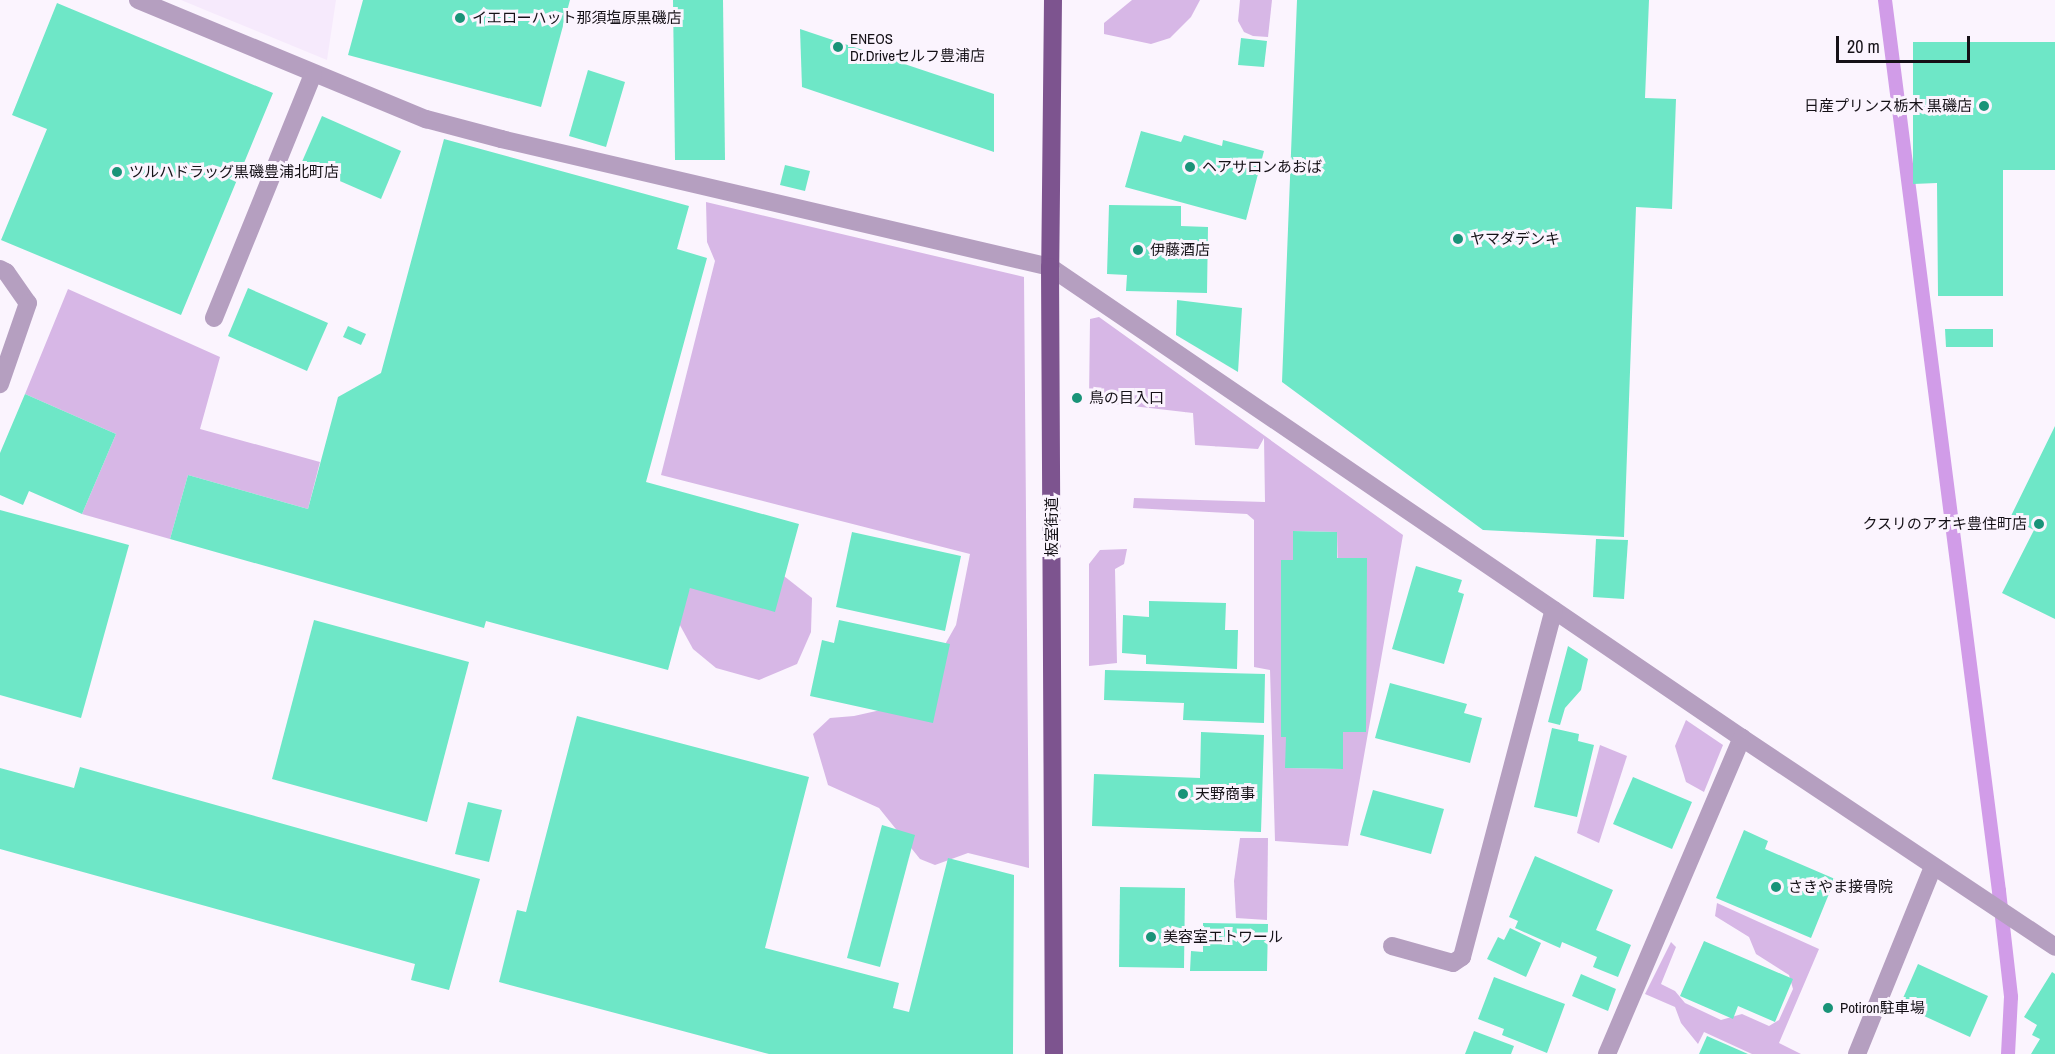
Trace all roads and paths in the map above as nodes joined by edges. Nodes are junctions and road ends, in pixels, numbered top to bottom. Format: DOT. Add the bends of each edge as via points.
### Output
graph roads {
  1 [pos="138,0"];
  2 [pos="1053,0"];
  3 [pos="313,74"];
  4 [pos="1050,267"];
  5 [pos="0,269"];
  6 [pos="214,318"];
  7 [pos="0,384"];
  8 [pos="1554,610"];
  9 [pos="1742,738"];
  10 [pos="1934,867"];
  11 [pos="1392,946"];
  12 [pos="2055,946"];
  13 [pos="1054,1054"];
  14 [pos="1606,1054"];
  15 [pos="1857,1054"];
  1 -- 3 [label="street"];
  2 -- 4 [label="main road, 板室街道"];
  3 -- 4 [label="street" via="426,119 501,139"];
  3 -- 6 [label="street"];
  4 -- 8 [label="street"];
  4 -- 13 [label="main road, 板室街道"];
  5 -- 7 [label="street" via="28,303"];
  8 -- 9 [label="street"];
  8 -- 11 [label="street" via="1462,957 1453,963"];
  9 -- 10 [label="street"];
  9 -- 14 [label="street"];
  10 -- 12 [label="street"];
  10 -- 15 [label="street"];
}
